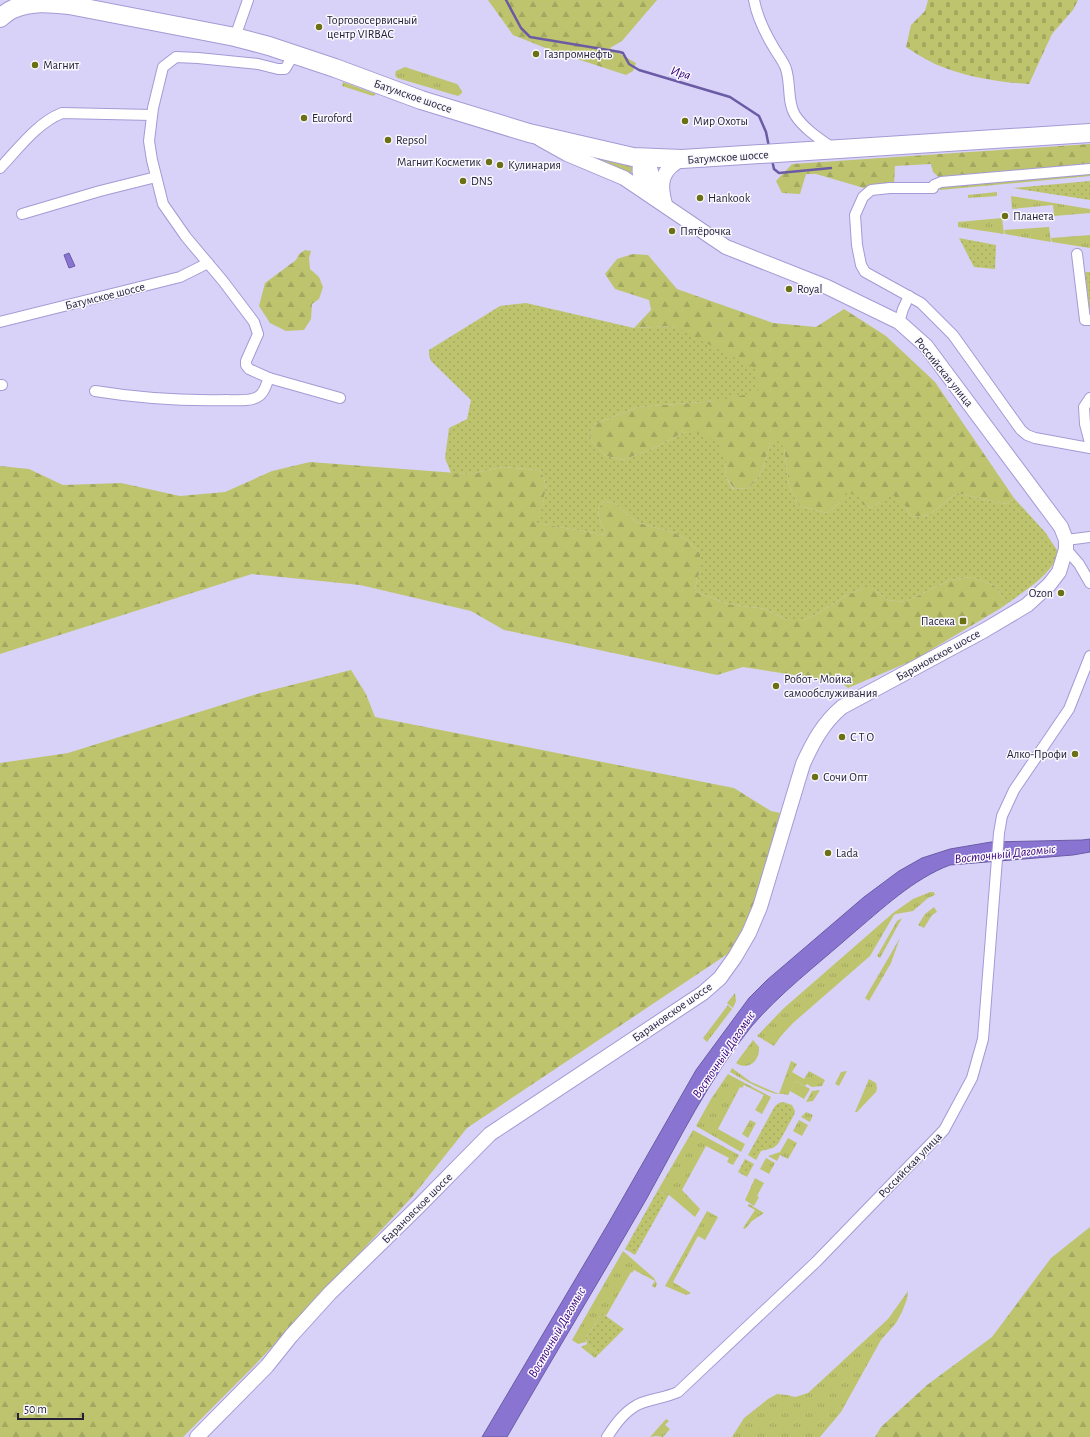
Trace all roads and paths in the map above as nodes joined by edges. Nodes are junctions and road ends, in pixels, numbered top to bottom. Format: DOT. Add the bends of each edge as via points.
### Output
graph roads {
  1 [pos="248,0"];
  2 [pos="754,0"];
  3 [pos="0,18"];
  4 [pos="235,37"];
  5 [pos="294,54"];
  6 [pos="152,115"];
  7 [pos="529,133"];
  8 [pos="1090,133"];
  9 [pos="834,149"];
  10 [pos="644,158"];
  11 [pos="682,160"];
  12 [pos="0,168"];
  13 [pos="1090,168"];
  14 [pos="156,177"];
  15 [pos="665,204"];
  16 [pos="22,214"];
  17 [pos="1077,254"];
  18 [pos="208,263"];
  19 [pos="909,296"];
  20 [pos="1090,320"];
  21 [pos="0,322"];
  22 [pos="899,322"];
  23 [pos="269,378"];
  24 [pos="95,391"];
  25 [pos="340,398"];
  26 [pos="1090,398"];
  27 [pos="1090,443"];
  28 [pos="1090,448"];
  29 [pos="1090,538"];
  30 [pos="1066,544"];
  31 [pos="1090,582"];
  32 [pos="1090,656"];
  33 [pos="198,1437"];
  34 [pos="607,1437"];
  1 -- 4 [label="street"];
  2 -- 9 [label="street" via="756,11 786,68 794,114 802,124"];
  3 -- 4 [label="highway, Батумское шоссе" via="12,9 44,2"];
  4 -- 5 [label="highway, Батумское шоссе"];
  5 -- 6 [label="street" via="285,68 278,69 258,64 176,57 163,67"];
  5 -- 7 [label="highway, Батумское шоссе" via="414,97"];
  6 -- 12 [label="street" via="62,113 42,124"];
  6 -- 14 [label="street" via="149,141"];
  7 -- 10 [label="highway, Батумское шоссе"];
  7 -- 15 [label="main road, Российская улица" via="567,154 624,178"];
  8 -- 9 [label="highway, Батумское шоссе"];
  9 -- 11 [label="highway, Батумское шоссе"];
  10 -- 11 [label="highway, Батумское шоссе"];
  10 -- 15 [label="main road" via="650,167 658,194"];
  11 -- 15 [label="main road" via="664,174 662,186"];
  13 -- 19 [label="street" via="941,182 933,188 872,190 863,197 855,215 861,266 873,278"];
  14 -- 16 [label="street"];
  14 -- 18 [label="street" via="163,204"];
  15 -- 22 [label="main road, Российская улица" via="726,246 827,287"];
  17 -- 20 [label="street" via="1085,320"];
  18 -- 21 [label="street, Батумское шоссе" via="180,277"];
  18 -- 23 [label="street" via="254,322 258,334 246,365 249,369"];
  19 -- 22 [label="street"];
  19 -- 28 [label="street" via="921,303 953,336 1021,430 1035,438"];
  22 -- 30 [label="main road, Российская улица" via="926,346 940,364 1061,527"];
  23 -- 24 [label="street" via="258,397 245,400 197,401"];
  23 -- 25 [label="street"];
  26 -- 27 [label="street" via="1084,407"];
  29 -- 30 [label="street"];
  30 -- 31 [label="street, Российская улица"];
  30 -- 33 [label="main road, Барановское шоссе" via="1059,572 1027,605 842,707 827,722 803,764 760,907 749,933 720,978 703,993 490,1134 330,1293 267,1366"];
  32 -- 34 [label="street, Российская улица" via="1069,709 1014,790 1002,816 983,1039 972,1078 944,1130 816,1262 678,1392 637,1405 623,1415"];
}
